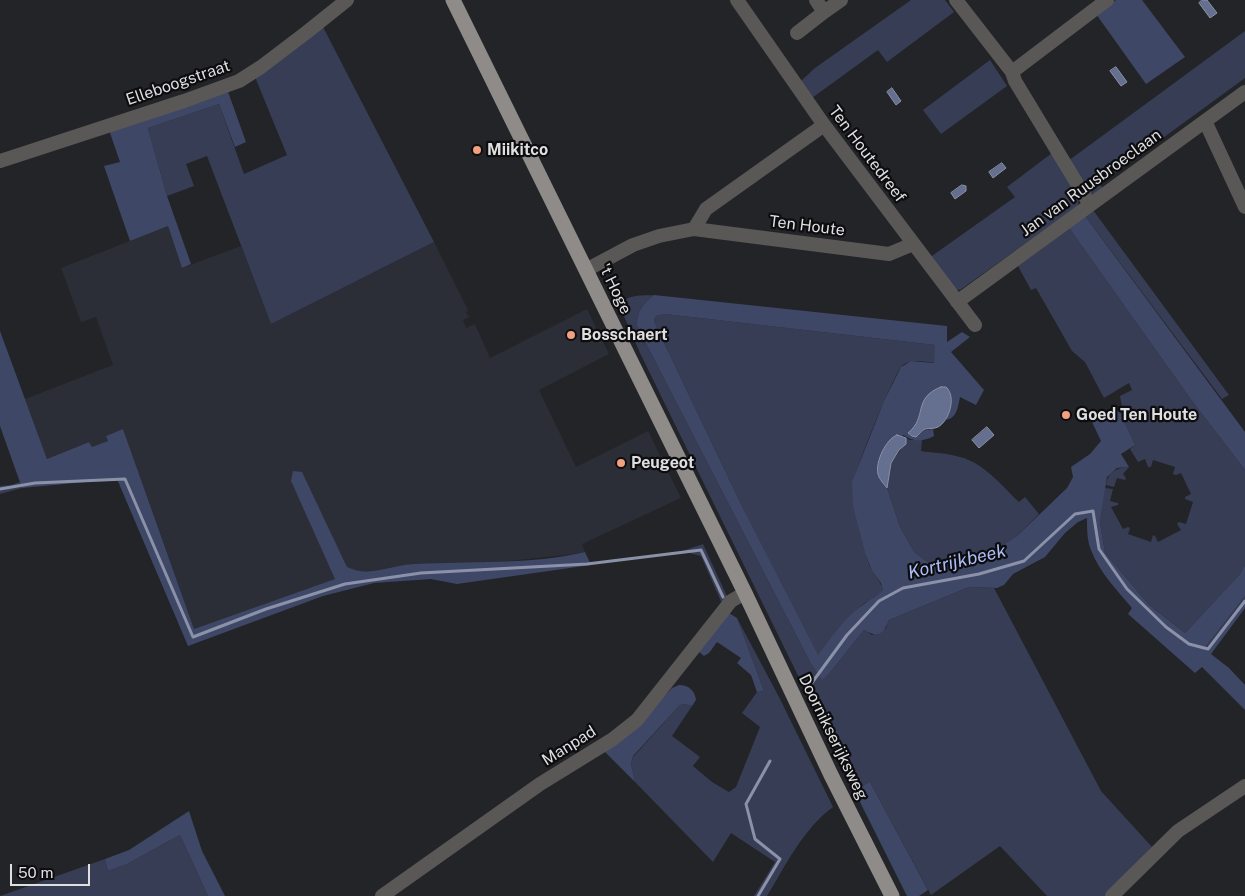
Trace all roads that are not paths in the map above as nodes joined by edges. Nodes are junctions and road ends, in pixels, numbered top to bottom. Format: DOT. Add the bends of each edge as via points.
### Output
graph roads {
  1 [pos="346,0"];
  2 [pos="453,0"];
  3 [pos="737,0"];
  4 [pos="816,0"];
  5 [pos="841,0"];
  6 [pos="1107,0"];
  7 [pos="959,4"];
  8 [pos="824,12"];
  9 [pos="798,33"];
  10 [pos="1012,72"];
  11 [pos="1245,92"];
  12 [pos="1205,121"];
  13 [pos="824,125"];
  14 [pos="0,161"];
  15 [pos="1090,205"];
  16 [pos="1245,207"];
  17 [pos="694,229"];
  18 [pos="913,244"];
  19 [pos="586,270"];
  20 [pos="957,302"];
  21 [pos="975,325"];
  22 [pos="745,593"];
  23 [pos="1245,786"];
  24 [pos="382,896"];
  25 [pos="892,896"];
  26 [pos="1112,896"];
  1 -- 14 [label="street, Elleboogstraat" via="300,38 239,81"];
  2 -- 19 [label="main road, 't Hoge"];
  3 -- 13 [label="street, Ten Houtedreef"];
  4 -- 8 [label="street"];
  5 -- 8 [label="street"];
  6 -- 10 [label="street"];
  7 -- 10 [label="street"];
  8 -- 9 [label="street"];
  10 -- 15 [label="street"];
  11 -- 12 [label="street, Jan van Ruusbroeclaan"];
  12 -- 15 [label="street, Jan van Ruusbroeclaan"];
  12 -- 16 [label="street"];
  13 -- 17 [label="street" via="706,209"];
  13 -- 18 [label="street, Ten Houtedreef"];
  15 -- 20 [label="street, Jan van Ruusbroeclaan"];
  17 -- 18 [label="street, Ten Houte" via="889,254"];
  17 -- 19 [label="street, Ten Houte" via="633,245"];
  18 -- 20 [label="street, Ten Houtedreef"];
  19 -- 22 [label="main road, 't Hoge"];
  20 -- 21 [label="street, Ten Houtedreef"];
  22 -- 24 [label="street, Manpad" via="731,601 637,720"];
  22 -- 25 [label="main road, Doornikserijksweg"];
  23 -- 26 [label="street" via="1178,831"];
}
